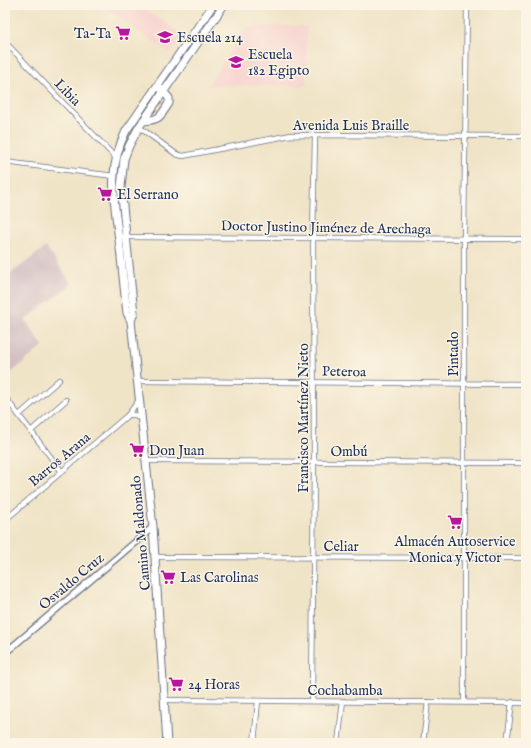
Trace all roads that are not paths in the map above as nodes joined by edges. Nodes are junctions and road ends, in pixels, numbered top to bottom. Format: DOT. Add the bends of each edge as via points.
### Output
graph roads {
  1 [pos="213,5"];
  2 [pos="224,5"];
  3 [pos="467,5"];
  4 [pos="5,42"];
  5 [pos="157,86"];
  6 [pos="163,91"];
  7 [pos="141,124"];
  8 [pos="315,136"];
  9 [pos="466,136"];
  10 [pos="526,136"];
  11 [pos="116,158"];
  12 [pos="5,162"];
  13 [pos="114,176"];
  14 [pos="122,237"];
  15 [pos="313,237"];
  16 [pos="526,239"];
  17 [pos="464,240"];
  18 [pos="59,380"];
  19 [pos="138,381"];
  20 [pos="314,382"];
  21 [pos="464,383"];
  22 [pos="526,384"];
  23 [pos="6,399"];
  24 [pos="140,399"];
  25 [pos="66,400"];
  26 [pos="19,415"];
  27 [pos="128,415"];
  28 [pos="143,421"];
  29 [pos="31,431"];
  30 [pos="147,461"];
  31 [pos="314,462"];
  32 [pos="464,463"];
  33 [pos="526,463"];
  34 [pos="62,472"];
  35 [pos="5,520"];
  36 [pos="153,527"];
  37 [pos="155,557"];
  38 [pos="314,557"];
  39 [pos="464,558"];
  40 [pos="526,558"];
  41 [pos="5,653"];
  42 [pos="164,700"];
  43 [pos="258,701"];
  44 [pos="312,701"];
  45 [pos="343,701"];
  46 [pos="428,702"];
  47 [pos="464,702"];
  48 [pos="512,702"];
  49 [pos="526,703"];
  50 [pos="168,743"];
  51 [pos="254,743"];
  52 [pos="338,743"];
  53 [pos="423,743"];
  54 [pos="507,743"];
  1 -- 5 [label="main road, Camino Maldonado"];
  2 -- 6 [label="main road, Camino Maldonado"];
  3 -- 9 [label="street, Pintado"];
  4 -- 11 [label="street, Libia"];
  5 -- 6 [label="main road"];
  5 -- 11 [label="main road, Camino Maldonado" via="126,131"];
  6 -- 7 [label="main road, Camino Maldonado"];
  6 -- 7 [label="main road" via="169,100 165,109 156,120"];
  7 -- 8 [label="street, Avenida Luis Braille" via="176,154 183,156 291,135"];
  7 -- 14 [label="main road, Camino Maldonado" via="129,146 122,167"];
  8 -- 9 [label="street, Avenida Luis Braille"];
  8 -- 15 [label="street, Francisco Martínez Nieto"];
  9 -- 10 [label="street, Avenida Luis Braille"];
  9 -- 17 [label="street, Pintado"];
  11 -- 13 [label="main road, Camino Maldonado"];
  12 -- 13 [label="street"];
  13 -- 14 [label="main road, Camino Maldonado" via="114,199"];
  14 -- 15 [label="street, Doctor Justino Jiménez de Arechaga"];
  14 -- 19 [label="main road, Camino Maldonado" via="127,313 131,321"];
  15 -- 17 [label="street, Doctor Justino Jiménez de Arechaga"];
  15 -- 20 [label="street, Francisco Martínez Nieto"];
  16 -- 17 [label="street, Doctor Justino Jiménez de Arechaga"];
  17 -- 21 [label="street, Pintado"];
  18 -- 26 [label="street"];
  19 -- 20 [label="street, Peteroa"];
  19 -- 24 [label="main road, Camino Maldonado"];
  20 -- 21 [label="street, Peteroa"];
  20 -- 31 [label="street, Francisco Martínez Nieto"];
  21 -- 22 [label="street, Peteroa"];
  21 -- 32 [label="street, Pintado"];
  23 -- 26 [label="street"];
  24 -- 27 [label="street, Barros Arana"];
  24 -- 28 [label="main road, Camino Maldonado"];
  25 -- 29 [label="street"];
  26 -- 29 [label="street"];
  27 -- 28 [label="street" via="138,416"];
  27 -- 34 [label="street, Barros Arana"];
  28 -- 30 [label="main road, Camino Maldonado"];
  29 -- 34 [label="street"];
  30 -- 31 [label="street, Ombú"];
  30 -- 36 [label="main road, Camino Maldonado"];
  31 -- 32 [label="street, Ombú"];
  31 -- 38 [label="street, Francisco Martínez Nieto"];
  32 -- 33 [label="street, Ombú"];
  32 -- 39 [label="street, Pintado"];
  34 -- 35 [label="street, Barros Arana"];
  36 -- 37 [label="main road, Camino Maldonado"];
  36 -- 41 [label="street, Osvaldo Cruz"];
  37 -- 38 [label="street, Celiar"];
  37 -- 42 [label="main road, Camino Maldonado"];
  38 -- 39 [label="street, Celiar"];
  38 -- 44 [label="street, Francisco Martínez Nieto"];
  39 -- 40 [label="street, Celiar"];
  39 -- 47 [label="street, Pintado"];
  42 -- 43 [label="street, Cochabamba"];
  42 -- 50 [label="main road, Camino Maldonado"];
  43 -- 44 [label="street, Cochabamba"];
  43 -- 51 [label="street"];
  44 -- 45 [label="street, Cochabamba"];
  45 -- 46 [label="street, Cochabamba"];
  45 -- 52 [label="street"];
  46 -- 47 [label="street, Cochabamba"];
  46 -- 53 [label="street"];
  47 -- 48 [label="street, Cochabamba"];
  48 -- 49 [label="street, Cochabamba"];
  48 -- 54 [label="street"];
}
